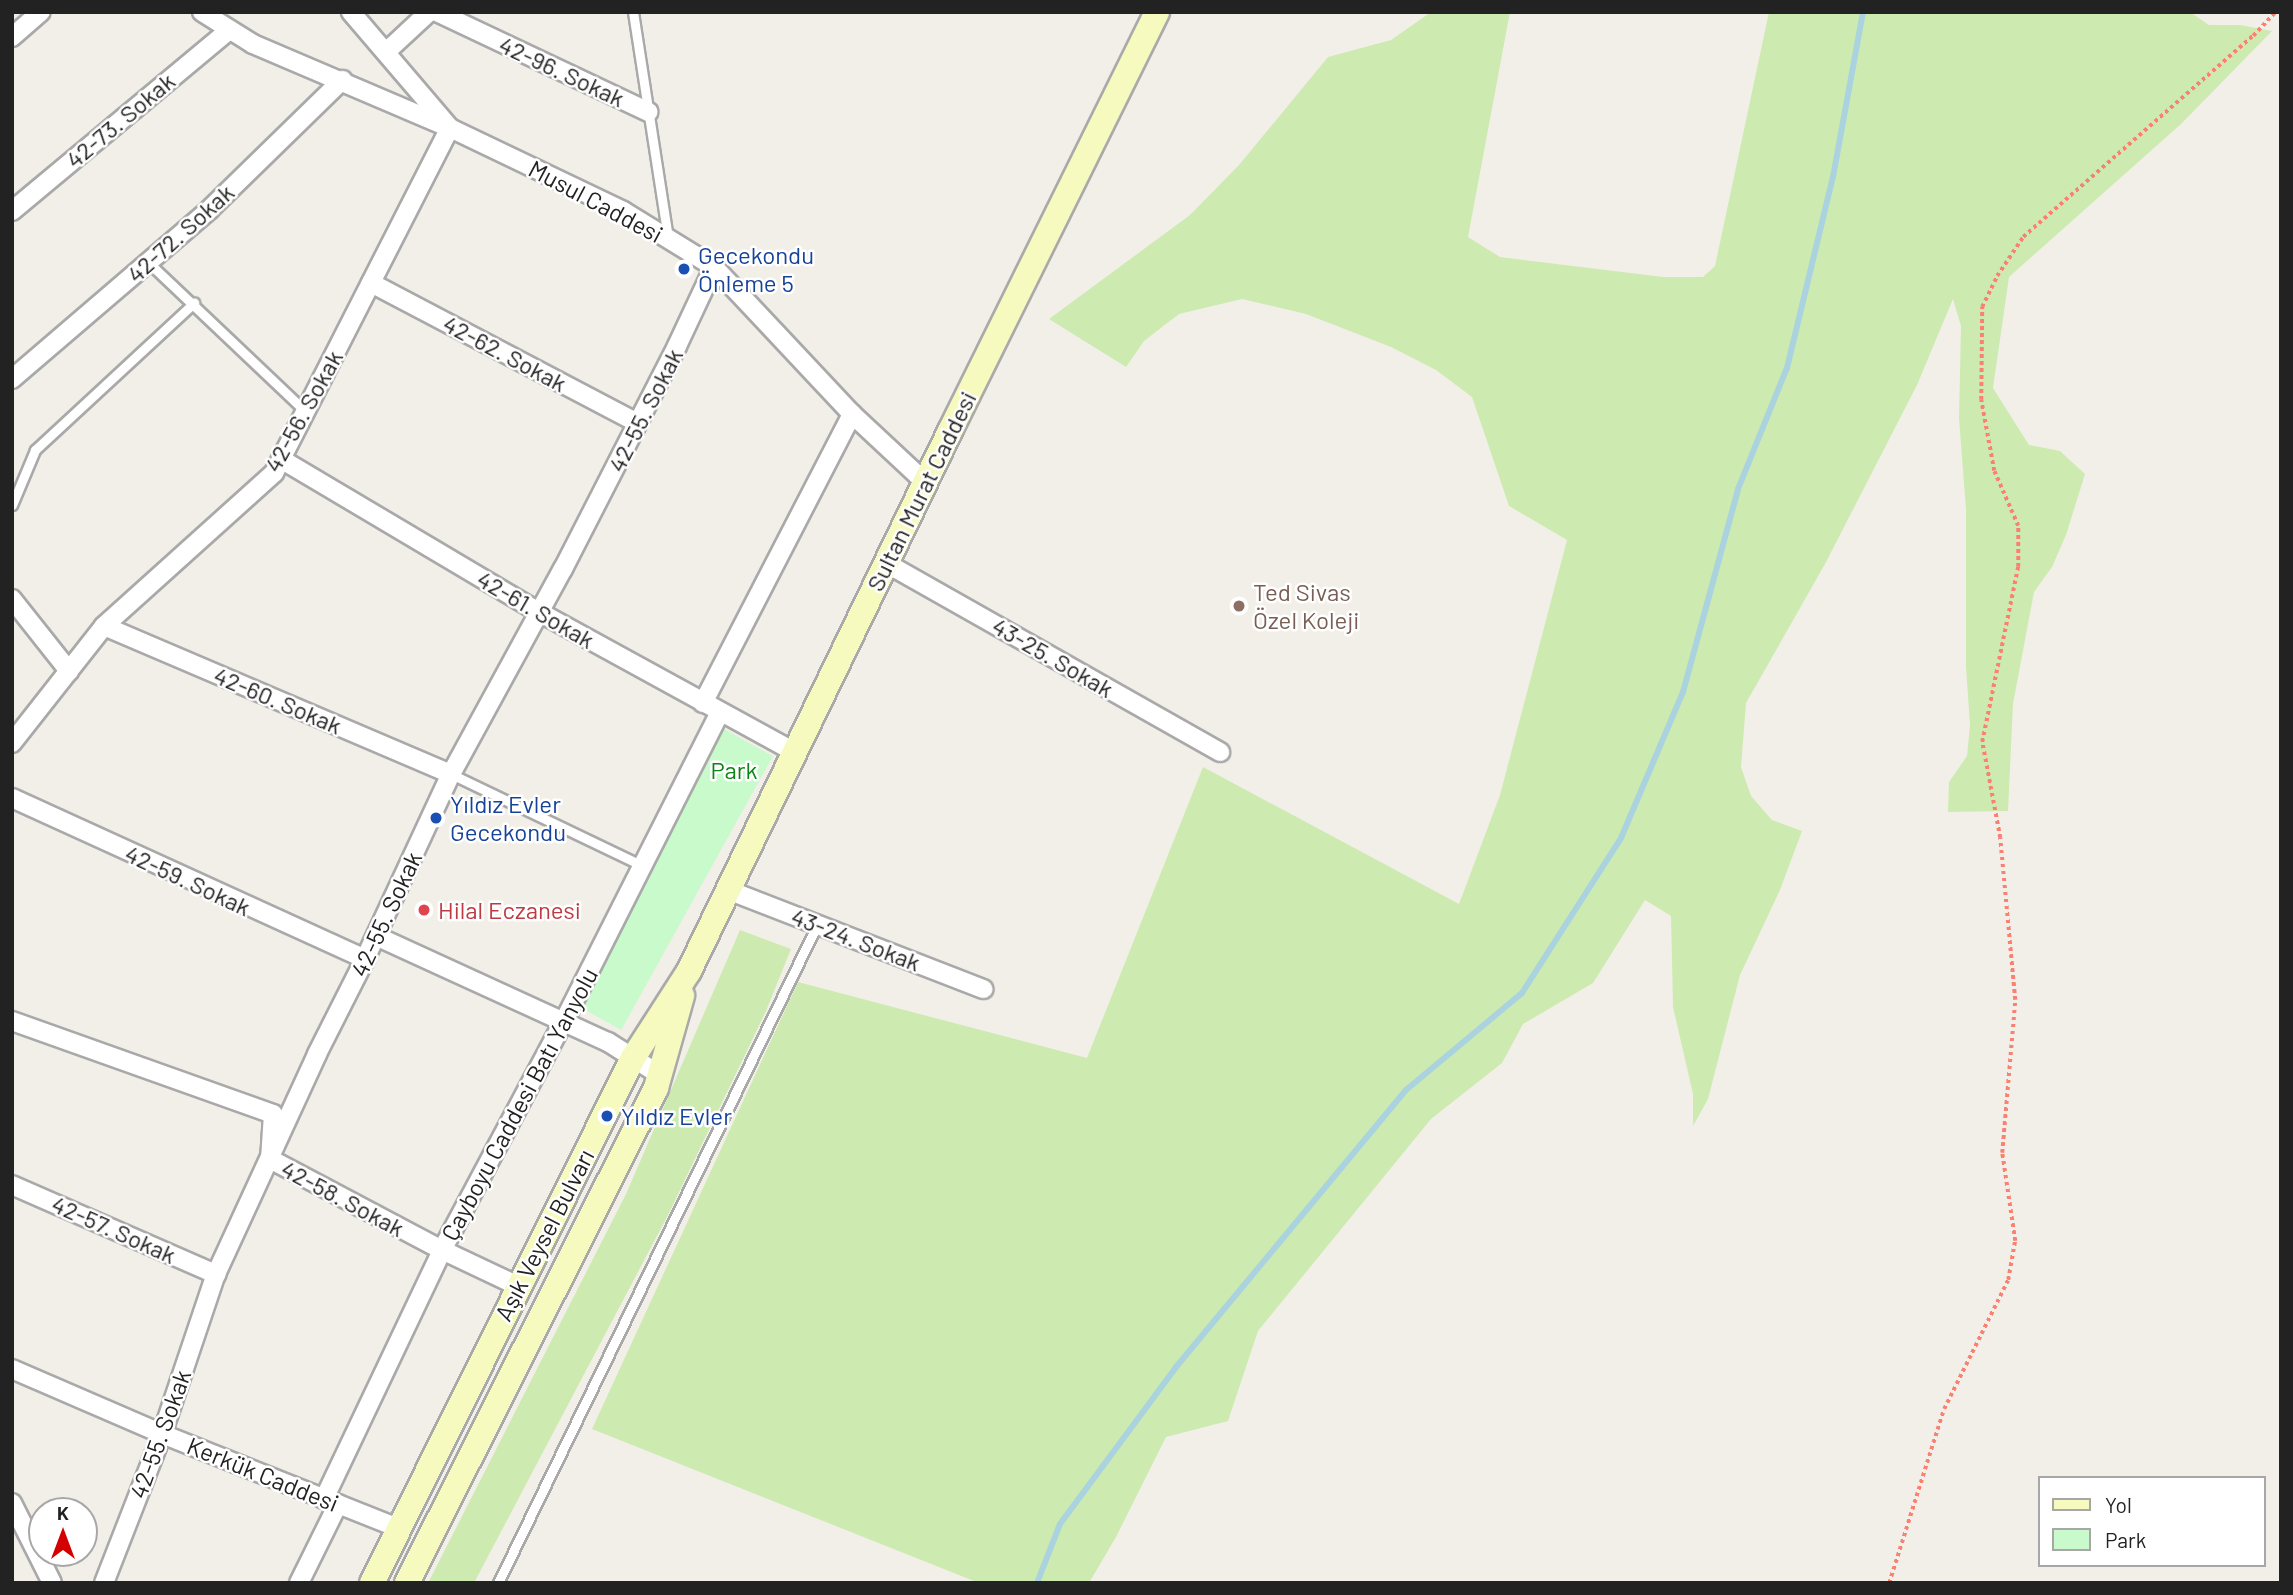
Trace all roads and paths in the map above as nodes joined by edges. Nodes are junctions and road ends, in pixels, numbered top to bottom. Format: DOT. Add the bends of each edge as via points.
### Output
graph roads {
  1 [pos="41,12"];
  2 [pos="202,12"];
  3 [pos="351,12"];
  4 [pos="429,12"];
  5 [pos="438,12"];
  6 [pos="633,12"];
  7 [pos="1157,12"];
  8 [pos="2275,12"];
  9 [pos="229,30"];
  10 [pos="12,37"];
  11 [pos="386,52"];
  12 [pos="342,80"];
  13 [pos="649,112"];
  14 [pos="450,128"];
  15 [pos="12,211"];
  16 [pos="669,238"];
  17 [pos="148,262"];
  18 [pos="714,267"];
  19 [pos="371,283"];
  20 [pos="194,303"];
  21 [pos="12,379"];
  22 [pos="306,411"];
  23 [pos="852,414"];
  24 [pos="638,423"];
  25 [pos="281,459"];
  26 [pos="925,482"];
  27 [pos="12,505"];
  28 [pos="886,563"];
  29 [pos="12,599"];
  30 [pos="539,612"];
  31 [pos="104,626"];
  32 [pos="69,671"];
  33 [pos="702,703"];
  34 [pos="720,712"];
  35 [pos="12,743"];
  36 [pos="795,752"];
  37 [pos="1220,752"];
  38 [pos="452,774"];
  39 [pos="12,798"];
  40 [pos="643,866"];
  41 [pos="728,890"];
  42 [pos="817,925"];
  43 [pos="376,936"];
  44 [pos="365,959"];
  45 [pos="689,971"];
  46 [pos="983,989"];
  47 [pos="12,1021"];
  48 [pos="564,1021"];
  49 [pos="633,1058"];
  50 [pos="660,1075"];
  51 [pos="270,1158"];
  52 [pos="12,1185"];
  53 [pos="442,1251"];
  54 [pos="216,1274"];
  55 [pos="518,1286"];
  56 [pos="12,1368"];
  57 [pos="162,1434"];
  58 [pos="331,1502"];
  59 [pos="12,1503"];
  60 [pos="398,1528"];
  61 [pos="52,1583"];
  62 [pos="104,1583"];
  63 [pos="299,1583"];
  64 [pos="372,1583"];
  65 [pos="407,1583"];
  66 [pos="498,1583"];
  67 [pos="1889,1583"];
  1 -- 10 [label="street"];
  2 -- 9 [label="street, Musul Caddesi"];
  3 -- 11 [label="street"];
  4 -- 11 [label="street"];
  5 -- 13 [label="street, 42-96. Sokak"];
  6 -- 13 [label="lane"];
  7 -- 26 [label="street, Sultan Murat Caddesi"];
  8 -- 67 [label="path" via="2023,237 1982,307 1981,400 1994,471 2018,526 2018,567 1982,742 2000,838 2015,1000 2002,1153 2015,1241 2008,1280 1944,1409"];
  9 -- 12 [label="street, Musul Caddesi"];
  9 -- 15 [label="street, 42-73. Sokak"];
  11 -- 14 [label="street"];
  12 -- 14 [label="street, Musul Caddesi"];
  12 -- 17 [label="street, 42-72. Sokak" via="210,209"];
  13 -- 16 [label="lane"];
  14 -- 16 [label="street, Musul Caddesi"];
  14 -- 19 [label="street, 42-56. Sokak"];
  16 -- 18 [label="street, Musul Caddesi"];
  17 -- 20 [label="lane"];
  17 -- 21 [label="street, 42-72. Sokak"];
  18 -- 23 [label="street, Musul Caddesi"];
  18 -- 24 [label="street, 42-55. Sokak"];
  19 -- 22 [label="street, 42-56. Sokak"];
  19 -- 24 [label="street, 42-62. Sokak"];
  20 -- 22 [label="lane"];
  20 -- 27 [label="lane" via="35,450"];
  22 -- 25 [label="street, 42-56. Sokak"];
  23 -- 26 [label="street, Musul Caddesi"];
  23 -- 33 [label="street"];
  24 -- 30 [label="street, 42-55. Sokak"];
  25 -- 30 [label="street, 42-61. Sokak"];
  25 -- 31 [label="street, 42-56. Sokak" via="274,473"];
  26 -- 28 [label="street, Sultan Murat Caddesi"];
  28 -- 36 [label="street, Sultan Murat Caddesi"];
  28 -- 37 [label="street, 43-25. Sokak"];
  29 -- 32 [label="street"];
  30 -- 33 [label="street, 42-61. Sokak"];
  30 -- 38 [label="street, 42-55. Sokak"];
  31 -- 32 [label="street, 42-56. Sokak"];
  31 -- 38 [label="street, 42-60. Sokak"];
  32 -- 35 [label="street, 42-56. Sokak"];
  33 -- 34 [label="street, 42-61. Sokak"];
  34 -- 36 [label="street, 42-61. Sokak"];
  34 -- 40 [label="street, Çayboyu Caddesi Batı Yanyolu"];
  36 -- 41 [label="street, Sultan Murat Caddesi"];
  38 -- 40 [label="lane"];
  38 -- 43 [label="street, 42-55. Sokak"];
  39 -- 44 [label="street, 42-59. Sokak"];
  40 -- 48 [label="street, Çayboyu Caddesi Batı Yanyolu"];
  41 -- 42 [label="street, 43-24. Sokak"];
  41 -- 45 [label="street, Sultan Murat Caddesi"];
  42 -- 46 [label="street, 43-24. Sokak"];
  42 -- 66 [label="lane"];
  43 -- 44 [label="street, 42-55. Sokak"];
  43 -- 48 [label="street"];
  44 -- 51 [label="street, 42-55. Sokak"];
  45 -- 49 [label="street, Aşık Veysel Bulvarı"];
  45 -- 50 [label="street, Aşık Veysel Bulvarı"];
  47 -- 51 [label="street, 42-58. Sokak" via="274,1114"];
  48 -- 49 [label="street"];
  48 -- 53 [label="street, Çayboyu Caddesi Batı Yanyolu"];
  49 -- 50 [label="street"];
  49 -- 55 [label="street, Aşık Veysel Bulvarı"];
  50 -- 65 [label="street, Aşık Veysel Bulvarı"];
  51 -- 53 [label="street, 42-58. Sokak"];
  51 -- 54 [label="street, 42-55. Sokak"];
  52 -- 54 [label="street, 42-57. Sokak"];
  53 -- 55 [label="street, 42-58. Sokak"];
  53 -- 58 [label="street, Çayboyu Caddesi Batı Yanyolu"];
  54 -- 57 [label="street, 42-55. Sokak"];
  55 -- 60 [label="street, Aşık Veysel Bulvarı"];
  56 -- 57 [label="street, Kerkük Caddesi"];
  57 -- 58 [label="street, Kerkük Caddesi"];
  57 -- 62 [label="street, 42-55. Sokak"];
  58 -- 60 [label="street, Kerkük Caddesi"];
  58 -- 63 [label="street, Çayboyu Caddesi Batı Yanyolu"];
  59 -- 61 [label="street"];
  60 -- 64 [label="street, Aşık Veysel Bulvarı"];
}
